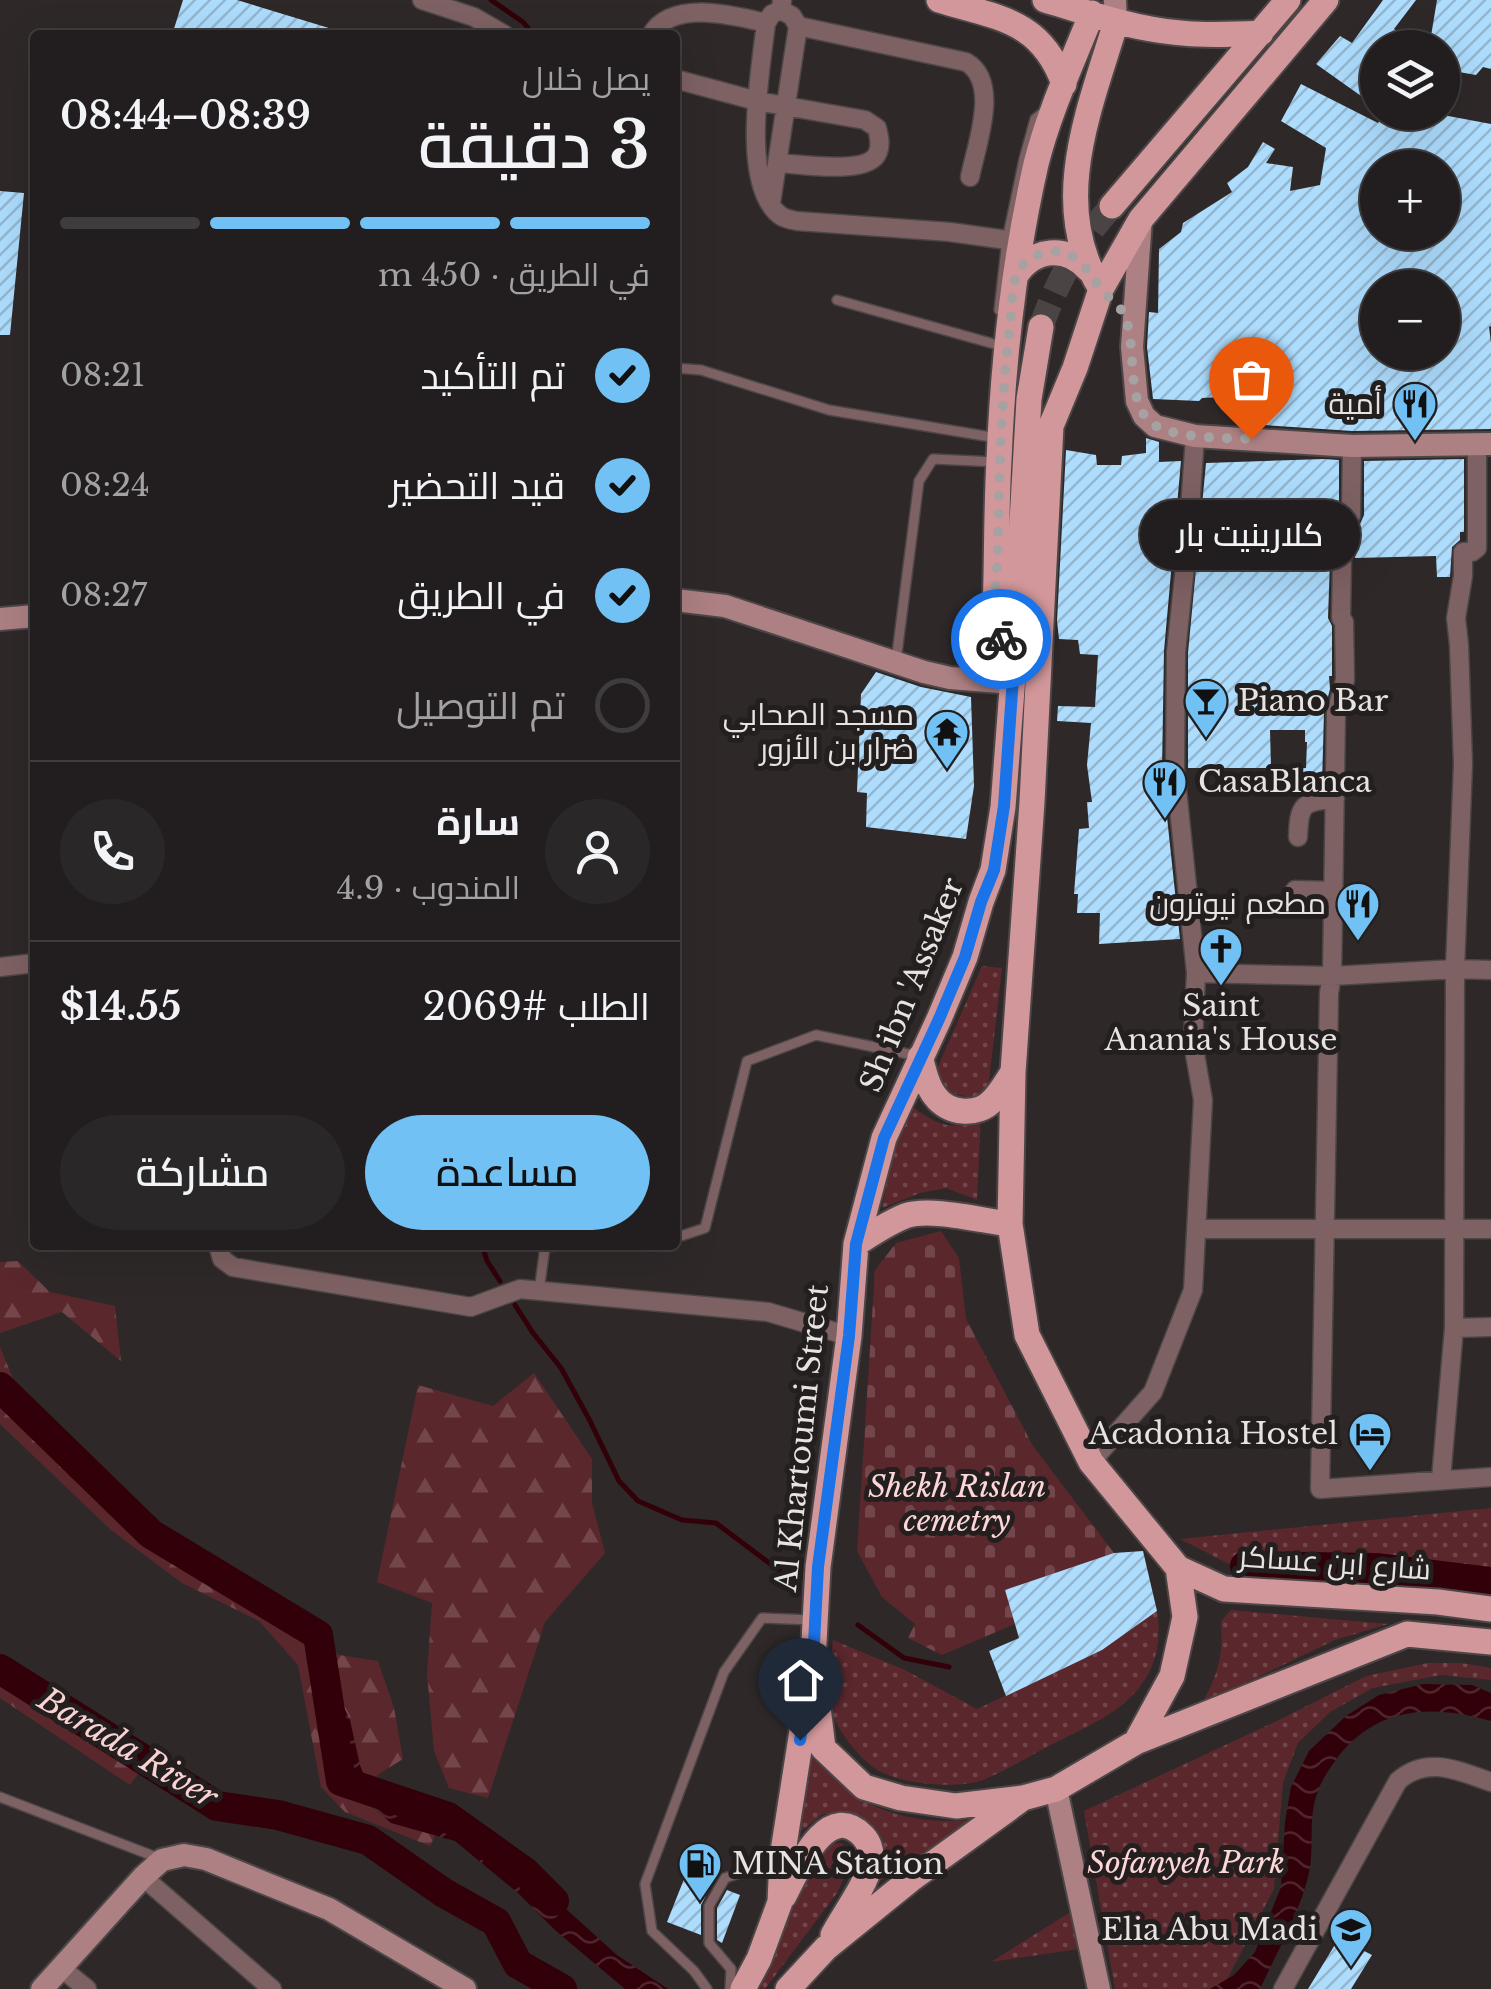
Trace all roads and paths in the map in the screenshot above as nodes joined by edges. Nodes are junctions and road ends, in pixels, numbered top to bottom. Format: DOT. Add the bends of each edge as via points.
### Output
graph roads {
  1 [pos="422,0"];
  2 [pos="939,0"];
  3 [pos="1045,0"];
  4 [pos="1288,0"];
  5 [pos="1326,0"];
  6 [pos="782,5"];
  7 [pos="1104,9"];
  8 [pos="766,23"];
  9 [pos="798,26"];
  10 [pos="496,30"];
  11 [pos="654,30"];
  12 [pos="1261,33"];
  13 [pos="680,80"];
  14 [pos="1059,96"];
  15 [pos="757,100"];
  16 [pos="785,106"];
  17 [pos="778,163"];
  18 [pos="970,178"];
  19 [pos="771,203"];
  20 [pos="1112,206"];
  21 [pos="1141,219"];
  22 [pos="1007,240"];
  23 [pos="1016,275"];
  24 [pos="1095,279"];
  25 [pos="836,300"];
  26 [pos="998,317"];
  27 [pos="1042,328"];
  28 [pos="997,332"];
  29 [pos="998,345"];
  30 [pos="1132,347"];
  31 [pos="680,368"];
  32 [pos="1004,371"];
  33 [pos="1194,436"];
  34 [pos="1484,444"];
  35 [pos="1352,446"];
  36 [pos="999,450"];
  37 [pos="680,600"];
  38 [pos="30,616"];
  39 [pos="0,619"];
  40 [pos="895,663"];
  41 [pos="1014,673"];
  42 [pos="1336,799"];
  43 [pos="1298,836"];
  44 [pos="1294,890"];
  45 [pos="1334,891"];
  46 [pos="30,964"];
  47 [pos="0,967"];
  48 [pos="1455,969"];
  49 [pos="1491,970"];
  50 [pos="1196,974"];
  51 [pos="1332,976"];
  52 [pos="920,1057"];
  53 [pos="1013,1072"];
  54 [pos="1010,1224"];
  55 [pos="1197,1228"];
  56 [pos="1326,1229"];
  57 [pos="1491,1229"];
  58 [pos="1455,1230"];
  59 [pos="680,1236"];
  60 [pos="856,1244"];
  61 [pos="219,1250"];
  62 [pos="545,1250"];
  63 [pos="539,1290"];
  64 [pos="1491,1327"];
  65 [pos="1454,1328"];
  66 [pos="849,1336"];
  67 [pos="1091,1462"];
  68 [pos="1491,1477"];
  69 [pos="1441,1480"];
  70 [pos="1178,1568"];
  71 [pos="1491,1608"];
  72 [pos="815,1620"];
  73 [pos="1491,1642"];
  74 [pos="813,1662"];
  75 [pos="1136,1742"];
  76 [pos="1491,1782"];
  77 [pos="1056,1789"];
  78 [pos="0,1797"];
  79 [pos="1023,1798"];
  80 [pos="782,1858"];
  81 [pos="162,1860"];
  82 [pos="143,1877"];
  83 [pos="780,1902"];
  84 [pos="826,1948"];
  85 [pos="60,1967"];
  86 [pos="42,1989"];
  87 [pos="87,1989"];
  88 [pos="272,1989"];
  89 [pos="466,1989"];
  90 [pos="707,1989"];
  91 [pos="730,1989"];
  92 [pos="743,1989"];
  93 [pos="788,1989"];
  94 [pos="1098,1989"];
  95 [pos="1283,1989"];
  1 -- 10 [label="street"];
  2 -- 14 [label="main road" via="1025,28 1049,50"];
  3 -- 7 [label="main road"];
  4 -- 12 [label="main road"];
  5 -- 21 [label="main road"];
  6 -- 8 [label="street"];
  6 -- 9 [label="street"];
  7 -- 12 [label="main road" via="1189,34"];
  7 -- 14 [label="main road"];
  7 -- 24 [label="main road" via="1076,164 1076,217"];
  8 -- 11 [label="street" via="684,8"];
  8 -- 15 [label="street"];
  9 -- 16 [label="street"];
  9 -- 18 [label="street" via="976,68 985,102"];
  12 -- 20 [label="main road"];
  13 -- 15 [label="street"];
  14 -- 22 [label="lane" via="1035,119"];
  14 -- 23 [label="main road" via="1037,160"];
  15 -- 16 [label="street"];
  15 -- 19 [label="street" via="756,163"];
  16 -- 17 [label="street"];
  16 -- 17 [label="street" via="865,120 877,128 880,142 878,155 857,167"];
  17 -- 19 [label="street"];
  19 -- 22 [label="street" via="797,222"];
  21 -- 24 [label="main road"];
  21 -- 30 [label="street"];
  22 -- 26 [label="lane"];
  23 -- 24 [label="main road" via="1046,252 1082,262"];
  23 -- 32 [label="main road"];
  24 -- 30 [label="street" via="1125,316"];
  24 -- 53 [label="main road" via="1075,368 1050,426"];
  25 -- 29 [label="lane"];
  27 -- 41 [label="main road, Sh ibn 'Assaker" via="1028,399"];
  28 -- 29 [label="lane"];
  29 -- 32 [label="lane"];
  30 -- 33 [label="street" via="1136,400 1144,416 1155,426"];
  31 -- 36 [label="lane"];
  32 -- 36 [label="main road"];
  33 -- 35 [label="street"];
  33 -- 50 [label="street" via="1176,652 1175,770"];
  34 -- 35 [label="street"];
  34 -- 48 [label="street" via="1477,548 1463,552 1456,608 1463,764"];
  35 -- 42 [label="street"];
  36 -- 40 [label="lane" via="933,459 919,481"];
  36 -- 41 [label="main road" via="995,613"];
  37 -- 40 [label="street" via="736,609"];
  38 -- 39 [label="street"];
  40 -- 41 [label="street" via="950,678"];
  41 -- 52 [label="main road, Sh ibn 'Assaker" via="994,870 965,957"];
  42 -- 43 [label="street" via="1306,804 1298,812"];
  42 -- 45 [label="street"];
  44 -- 45 [label="street"];
  45 -- 51 [label="street"];
  46 -- 47 [label="street"];
  48 -- 49 [label="street"];
  48 -- 51 [label="street"];
  48 -- 58 [label="street"];
  50 -- 51 [label="street"];
  50 -- 55 [label="street" via="1192,1042 1203,1100"];
  51 -- 56 [label="street"];
  52 -- 53 [label="main road" via="935,1096 958,1110 992,1102"];
  52 -- 59 [label="lane" via="816,1035 747,1060 705,1228"];
  52 -- 60 [label="main road, Sh ibn 'Assaker" via="884,1138"];
  53 -- 54 [label="main road"];
  54 -- 60 [label="main road" via="915,1214"];
  54 -- 67 [label="main road" via="1027,1335"];
  55 -- 56 [label="street"];
  55 -- 67 [label="street" via="1193,1290 1153,1392"];
  56 -- 58 [label="street"];
  56 -- 69 [label="street" via="1320,1489"];
  57 -- 58 [label="street"];
  58 -- 65 [label="street"];
  60 -- 66 [label="main road, Al Khartoumi Street"];
  61 -- 63 [label="street" via="234,1267 471,1307 520,1289"];
  62 -- 63 [label="lane"];
  63 -- 66 [label="street" via="768,1312"];
  64 -- 65 [label="street"];
  65 -- 69 [label="street"];
  66 -- 72 [label="main road, Al Khartoumi Street"];
  67 -- 70 [label="main road"];
  68 -- 69 [label="street"];
  70 -- 71 [label="main road, شارع ابن عساكر" via="1224,1589"];
  70 -- 75 [label="main road" via="1185,1617 1172,1676"];
  72 -- 74 [label="main road, Al Khartoumi Street"];
  72 -- 90 [label="lane" via="762,1618 724,1672 645,1884 652,1930"];
  73 -- 75 [label="main road" via="1407,1634"];
  74 -- 79 [label="main road" via="823,1748 864,1788 956,1806"];
  74 -- 80 [label="main road, Al Khartoumi Street"];
  75 -- 77 [label="main road"];
  76 -- 95 [label="street" via="1433,1765 1398,1781"];
  77 -- 79 [label="main road"];
  77 -- 94 [label="street"];
  78 -- 81 [label="lane"];
  79 -- 84 [label="main road"];
  80 -- 83 [label="main road, Al Khartoumi Street"];
  80 -- 91 [label="lane" via="725,1878 708,1906 709,1943 732,1969"];
  81 -- 82 [label="street"];
  81 -- 89 [label="street" via="206,1859 329,1910"];
  82 -- 85 [label="street"];
  82 -- 88 [label="street"];
  83 -- 84 [label="main road" via="824,1831 849,1827 864,1837 869,1869"];
  83 -- 92 [label="main road, Al Khartoumi Street"];
  84 -- 93 [label="main road"];
  85 -- 86 [label="street"];
  85 -- 87 [label="street"];
}
